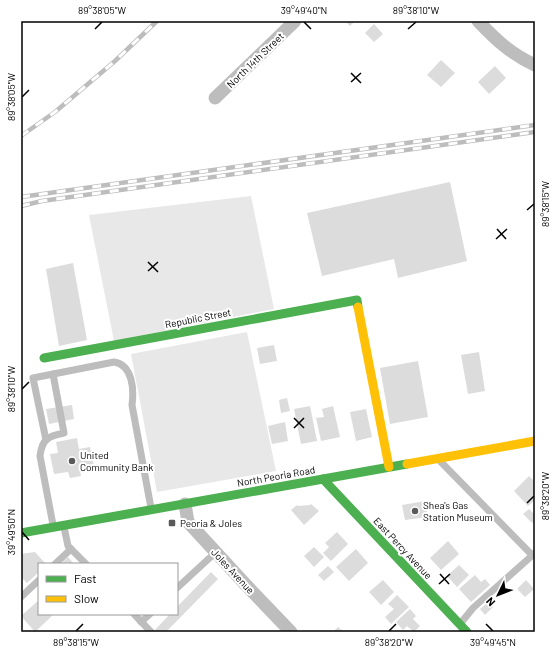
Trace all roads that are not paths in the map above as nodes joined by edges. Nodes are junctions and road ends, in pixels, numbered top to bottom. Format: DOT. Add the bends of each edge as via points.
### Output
graph roads {
  1 [pos="295,21"];
  2 [pos="478,21"];
  3 [pos="535,65"];
  4 [pos="215,98"];
  5 [pos="44,358"];
  6 [pos="53,374"];
  7 [pos="46,440"];
  8 [pos="535,441"];
  9 [pos="437,458"];
  10 [pos="389,467"];
  11 [pos="323,479"];
  12 [pos="185,504"];
  13 [pos="152,510"];
  14 [pos="64,525"];
  15 [pos="54,527"];
  16 [pos="21,533"];
  17 [pos="71,549"];
  18 [pos="216,552"];
  19 [pos="533,554"];
  20 [pos="57,563"];
  21 [pos="85,563"];
  22 [pos="38,581"];
  23 [pos="178,587"];
  24 [pos="21,597"];
  25 [pos="135,615"];
  26 [pos="149,615"];
  27 [pos="141,622"];
  28 [pos="460,624"];
  29 [pos="151,632"];
  30 [pos="291,632"];
  31 [pos="467,632"];
  1 -- 4 [label="street, North 14th Street"];
  2 -- 3 [label="street" via="510,52"];
  5 -- 10 [label="street, Republic Street" via="357,300"];
  6 -- 7 [label="lane" via="64,433"];
  6 -- 7 [label="lane" via="33,378"];
  6 -- 13 [label="lane" via="114,362 122,364 129,372 134,393 132,405"];
  7 -- 15 [label="lane" via="41,446 40,456"];
  8 -- 9 [label="street, North Peoria Road"];
  9 -- 10 [label="street, North Peoria Road"];
  9 -- 19 [label="lane"];
  10 -- 11 [label="street, North Peoria Road"];
  11 -- 12 [label="street, North Peoria Road"];
  11 -- 28 [label="street, East Percy Avenue"];
  12 -- 13 [label="street, North Peoria Road"];
  12 -- 18 [label="street, Joles Avenue" via="188,522"];
  13 -- 14 [label="street, North Peoria Road"];
  14 -- 15 [label="street, North Peoria Road"];
  14 -- 17 [label="lane" via="68,546"];
  15 -- 16 [label="street, North Peoria Road"];
  17 -- 20 [label="lane"];
  17 -- 21 [label="lane"];
  18 -- 23 [label="lane"];
  18 -- 30 [label="street, Joles Avenue"];
  19 -- 28 [label="lane" via="473,608"];
  22 -- 24 [label="lane"];
  25 -- 27 [label="lane"];
  26 -- 27 [label="lane"];
  27 -- 29 [label="lane"];
  28 -- 31 [label="street, East Percy Avenue"];
}
